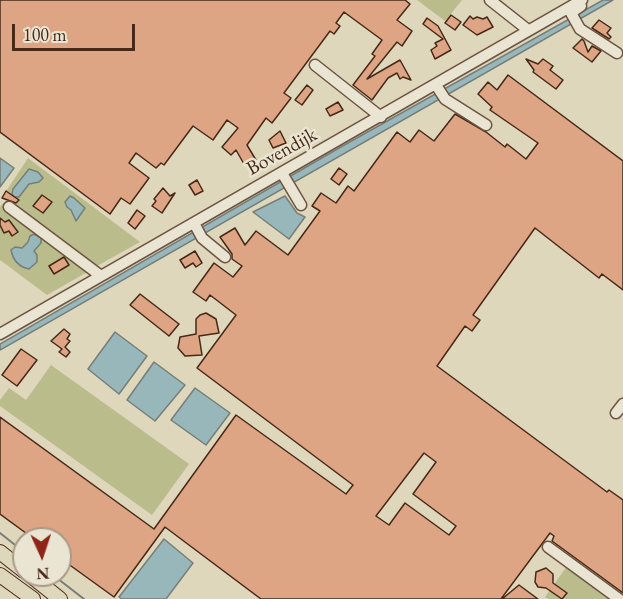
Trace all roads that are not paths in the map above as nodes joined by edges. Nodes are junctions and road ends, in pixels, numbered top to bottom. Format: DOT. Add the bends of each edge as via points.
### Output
graph roads {
  1 [pos="490,0"];
  2 [pos="582,0"];
  3 [pos="588,0"];
  4 [pos="528,30"];
  5 [pos="617,53"];
  6 [pos="315,65"];
  7 [pos="437,87"];
  8 [pos="381,117"];
  9 [pos="486,125"];
  10 [pos="285,179"];
  11 [pos="301,205"];
  12 [pos="9,207"];
  13 [pos="198,229"];
  14 [pos="225,257"];
  15 [pos="101,276"];
  16 [pos="0,334"];
  17 [pos="549,547"];
  18 [pos="0,552"];
  19 [pos="12,562"];
  20 [pos="0,575"];
  21 [pos="45,587"];
  22 [pos="33,599"];
  23 [pos="60,599"];
  24 [pos="619,599"];
  1 -- 4 [label="street"];
  2 -- 4 [label="street, Bovendijk"];
  3 -- 5 [label="street" via="573,18 580,29"];
  4 -- 7 [label="street, Bovendijk"];
  6 -- 8 [label="street"];
  7 -- 8 [label="street, Bovendijk"];
  7 -- 9 [label="street" via="445,99"];
  8 -- 10 [label="street, Bovendijk"];
  10 -- 11 [label="street"];
  10 -- 13 [label="street, Bovendijk"];
  12 -- 15 [label="street"];
  13 -- 14 [label="street"];
  13 -- 15 [label="street, Bovendijk"];
  15 -- 16 [label="street, Bovendijk"];
  17 -- 24 [label="street"];
  18 -- 19 [label="main road"];
  20 -- 22 [label="main road"];
  21 -- 23 [label="main road"];
}
